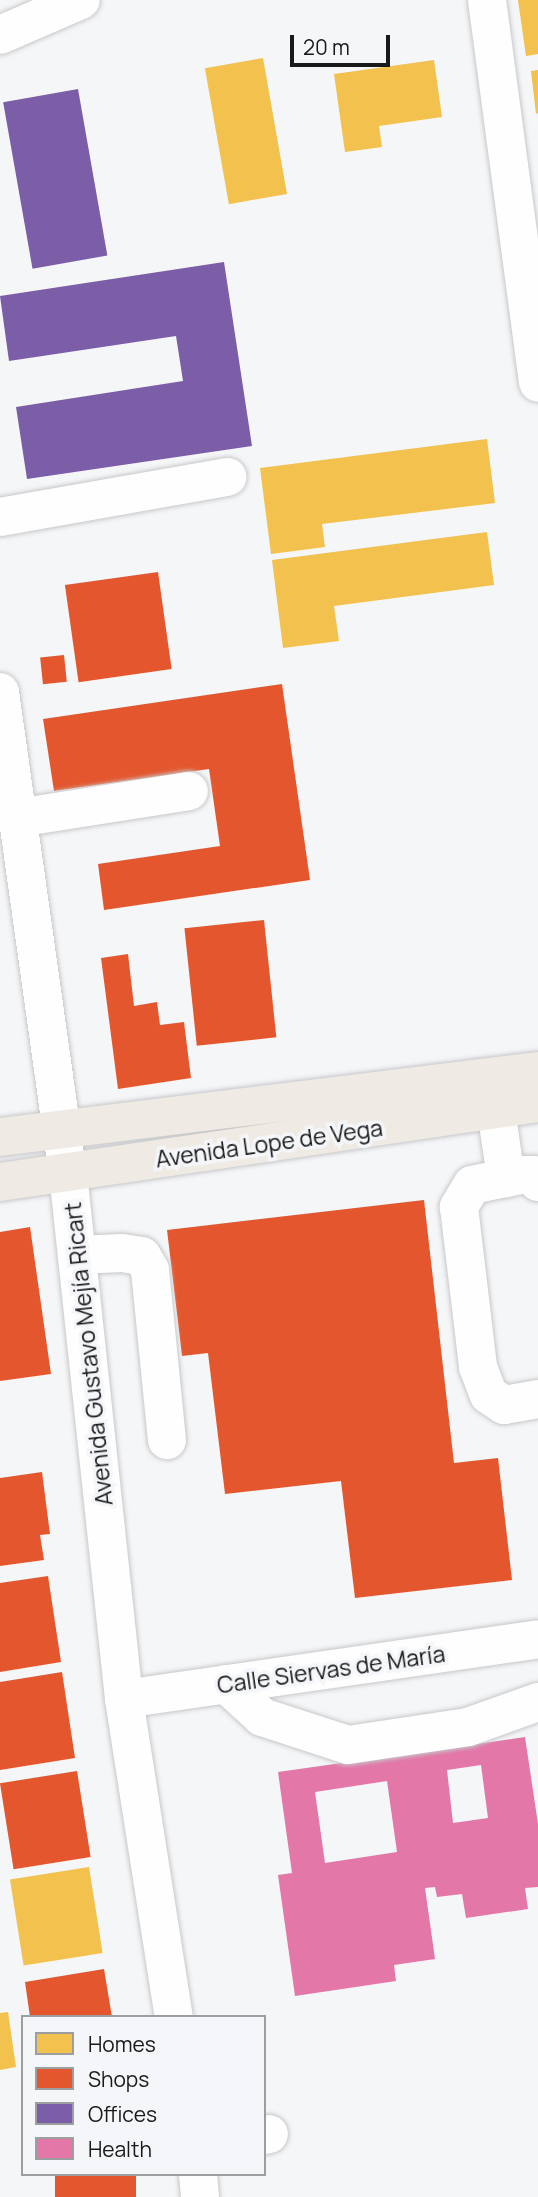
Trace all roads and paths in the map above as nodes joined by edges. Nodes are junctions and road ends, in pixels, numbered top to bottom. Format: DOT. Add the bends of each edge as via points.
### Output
graph roads {
  1 [pos="81,0"];
  2 [pos="487,0"];
  3 [pos="0,35"];
  4 [pos="538,383"];
  5 [pos="228,477"];
  6 [pos="0,517"];
  7 [pos="0,692"];
  8 [pos="189,791"];
  9 [pos="18,818"];
  10 [pos="13,877"];
  11 [pos="538,1071"];
  12 [pos="538,1103"];
  13 [pos="496,1110"];
  14 [pos="60,1128"];
  15 [pos="0,1137"];
  16 [pos="68,1173"];
  17 [pos="522,1180"];
  18 [pos="0,1182"];
  19 [pos="77,1255"];
  20 [pos="538,1399"];
  21 [pos="167,1440"];
  22 [pos="538,1640"];
  23 [pos="226,1684"];
  24 [pos="124,1699"];
  25 [pos="538,1702"];
  26 [pos="174,2015"];
  27 [pos="198,2176"];
  28 [pos="200,2197"];
  1 -- 3 [label="street"];
  2 -- 4 [label="street"];
  5 -- 6 [label="street"];
  7 -- 9 [label="street, Avenida Gustavo Mejía Ricart"];
  8 -- 9 [label="street"];
  9 -- 10 [label="street, Avenida Gustavo Mejía Ricart"];
  10 -- 14 [label="street, Avenida Gustavo Mejía Ricart"];
  11 -- 14 [label="main road, Avenida Lope de Vega"];
  12 -- 13 [label="main road, Avenida Lope de Vega"];
  13 -- 16 [label="main road, Avenida Lope de Vega"];
  13 -- 17 [label="street"];
  14 -- 15 [label="main road, Avenida Lope de Vega"];
  14 -- 16 [label="street, Avenida Gustavo Mejía Ricart"];
  16 -- 18 [label="main road, Avenida Lope de Vega"];
  16 -- 19 [label="street, Avenida Gustavo Mejía Ricart"];
  17 -- 20 [label="street" via="472,1185 459,1207 478,1367 488,1395 504,1405"];
  19 -- 21 [label="street" via="142,1256 150,1270"];
  19 -- 24 [label="street, Avenida Gustavo Mejía Ricart"];
  22 -- 23 [label="street, Calle Siervas de María"];
  23 -- 24 [label="street, Calle Siervas de María"];
  23 -- 25 [label="street" via="262,1717 348,1745 468,1727"];
  24 -- 26 [label="street, Avenida Gustavo Mejía Ricart"];
  27 -- 28 [label="street"];
}
